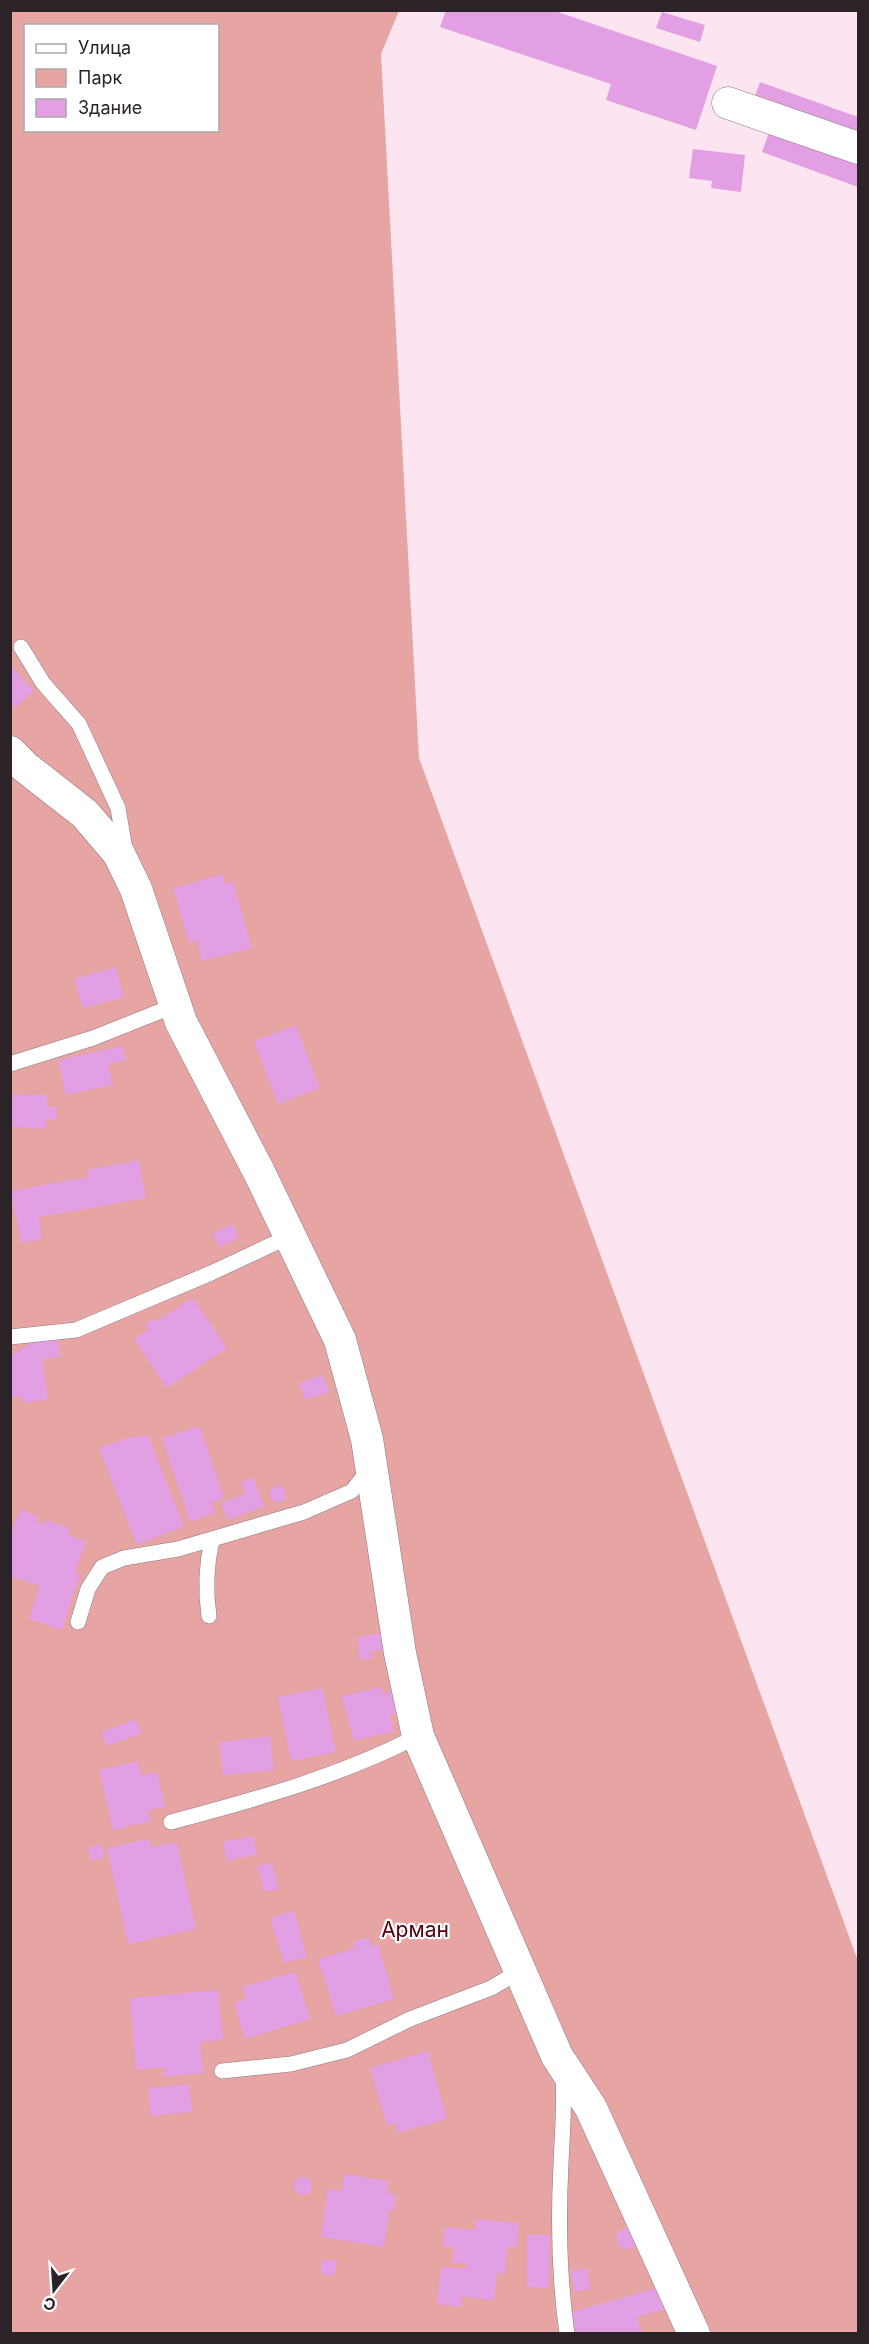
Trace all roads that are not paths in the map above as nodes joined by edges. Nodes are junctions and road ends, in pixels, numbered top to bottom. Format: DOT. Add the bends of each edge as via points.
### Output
graph roads {
  1 [pos="728,103"];
  2 [pos="858,148"];
  3 [pos="21,647"];
  4 [pos="18,765"];
  5 [pos="128,873"];
  6 [pos="176,1005"];
  7 [pos="10,1064"];
  8 [pos="288,1237"];
  9 [pos="10,1337"];
  10 [pos="372,1465"];
  11 [pos="212,1540"];
  12 [pos="209,1616"];
  13 [pos="78,1622"];
  14 [pos="418,1736"];
  15 [pos="171,1822"];
  16 [pos="522,1970"];
  17 [pos="563,2065"];
  18 [pos="222,2071"];
  19 [pos="567,2334"];
  20 [pos="694,2334"];
  1 -- 2 [label="street"];
  3 -- 5 [label="lane" via="43,683 79,724 118,808"];
  4 -- 5 [label="street" via="85,814 119,854"];
  5 -- 6 [label="street"];
  6 -- 7 [label="lane" via="103,1035"];
  6 -- 8 [label="street"];
  8 -- 9 [label="lane" via="76,1330"];
  8 -- 10 [label="street" via="340,1340"];
  10 -- 11 [label="lane" via="352,1491 304,1512"];
  10 -- 14 [label="street" via="400,1653"];
  11 -- 12 [label="lane" via="205,1592"];
  11 -- 13 [label="lane" via="124,1558 102,1568 88,1589"];
  14 -- 15 [label="lane" via="324,1778"];
  14 -- 16 [label="street"];
  16 -- 17 [label="street"];
  16 -- 18 [label="lane" via="490,1988 410,2019 347,2050 291,2064"];
  17 -- 19 [label="lane" via="559,2266"];
  17 -- 20 [label="street" via="591,2108"];
}
